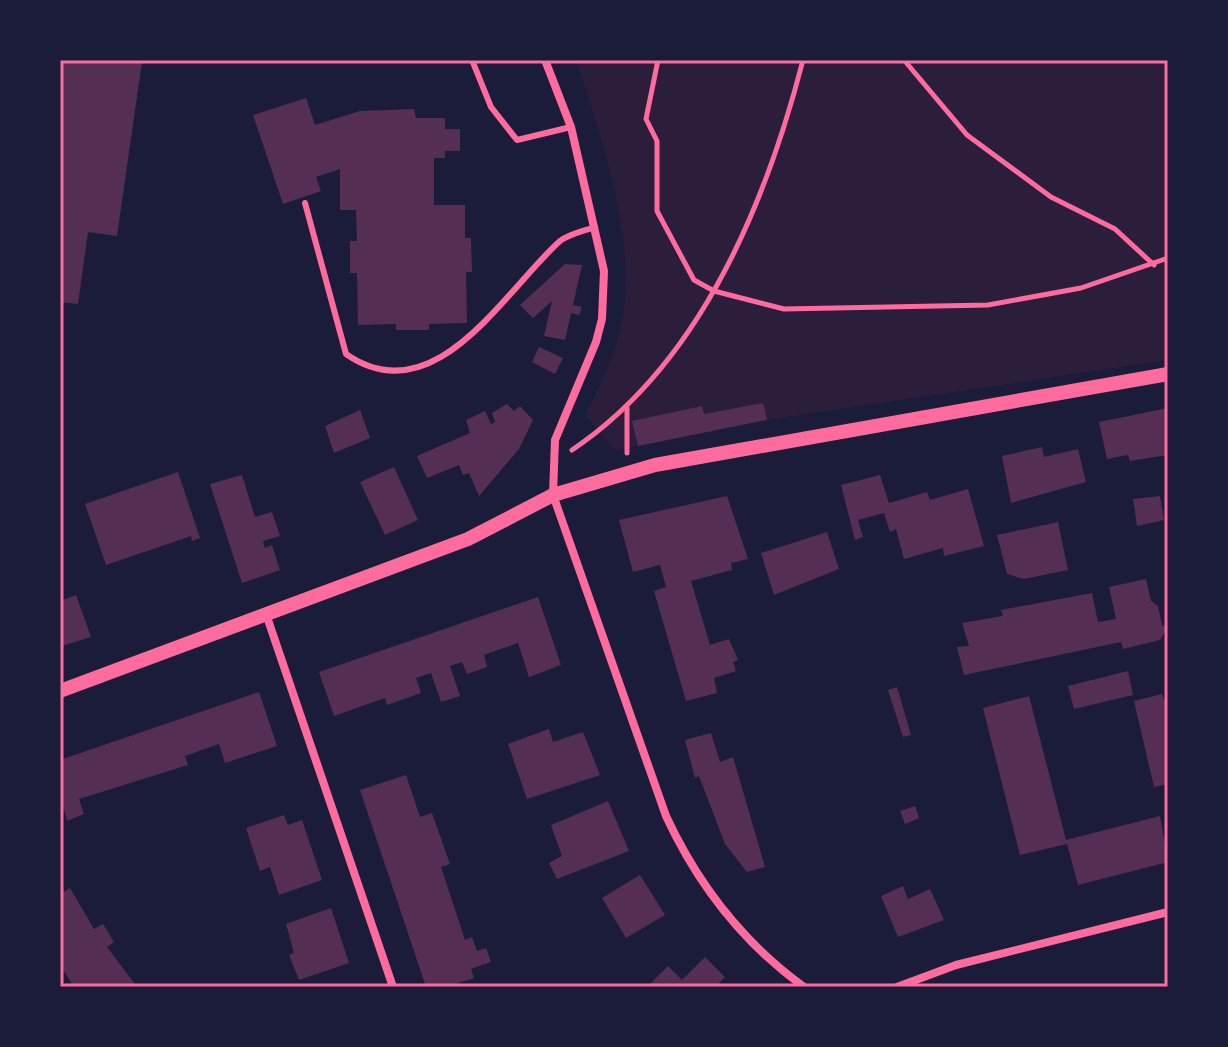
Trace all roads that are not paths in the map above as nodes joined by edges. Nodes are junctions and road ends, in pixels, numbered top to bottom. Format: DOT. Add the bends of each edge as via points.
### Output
graph roads {
  1 [pos="472,60"];
  2 [pos="545,60"];
  3 [pos="571,127"];
  4 [pos="305,203"];
  5 [pos="595,227"];
  6 [pos="1168,374"];
  7 [pos="553,495"];
  8 [pos="266,614"];
  9 [pos="60,691"];
  10 [pos="1168,912"];
  11 [pos="393,987"];
  12 [pos="804,987"];
  13 [pos="897,987"];
  1 -- 3 [label="lane" via="491,107 517,140"];
  2 -- 3 [label="street"];
  3 -- 5 [label="street"];
  4 -- 5 [label="lane" via="346,354 373,369 396,370 440,359 463,344 562,239"];
  5 -- 7 [label="street" via="604,271 602,319 555,440"];
  6 -- 7 [label="street" via="655,465"];
  7 -- 8 [label="street" via="468,539"];
  7 -- 12 [label="street" via="680,847 733,923"];
  8 -- 9 [label="street"];
  8 -- 11 [label="street"];
  10 -- 13 [label="street" via="968,961"];
}
